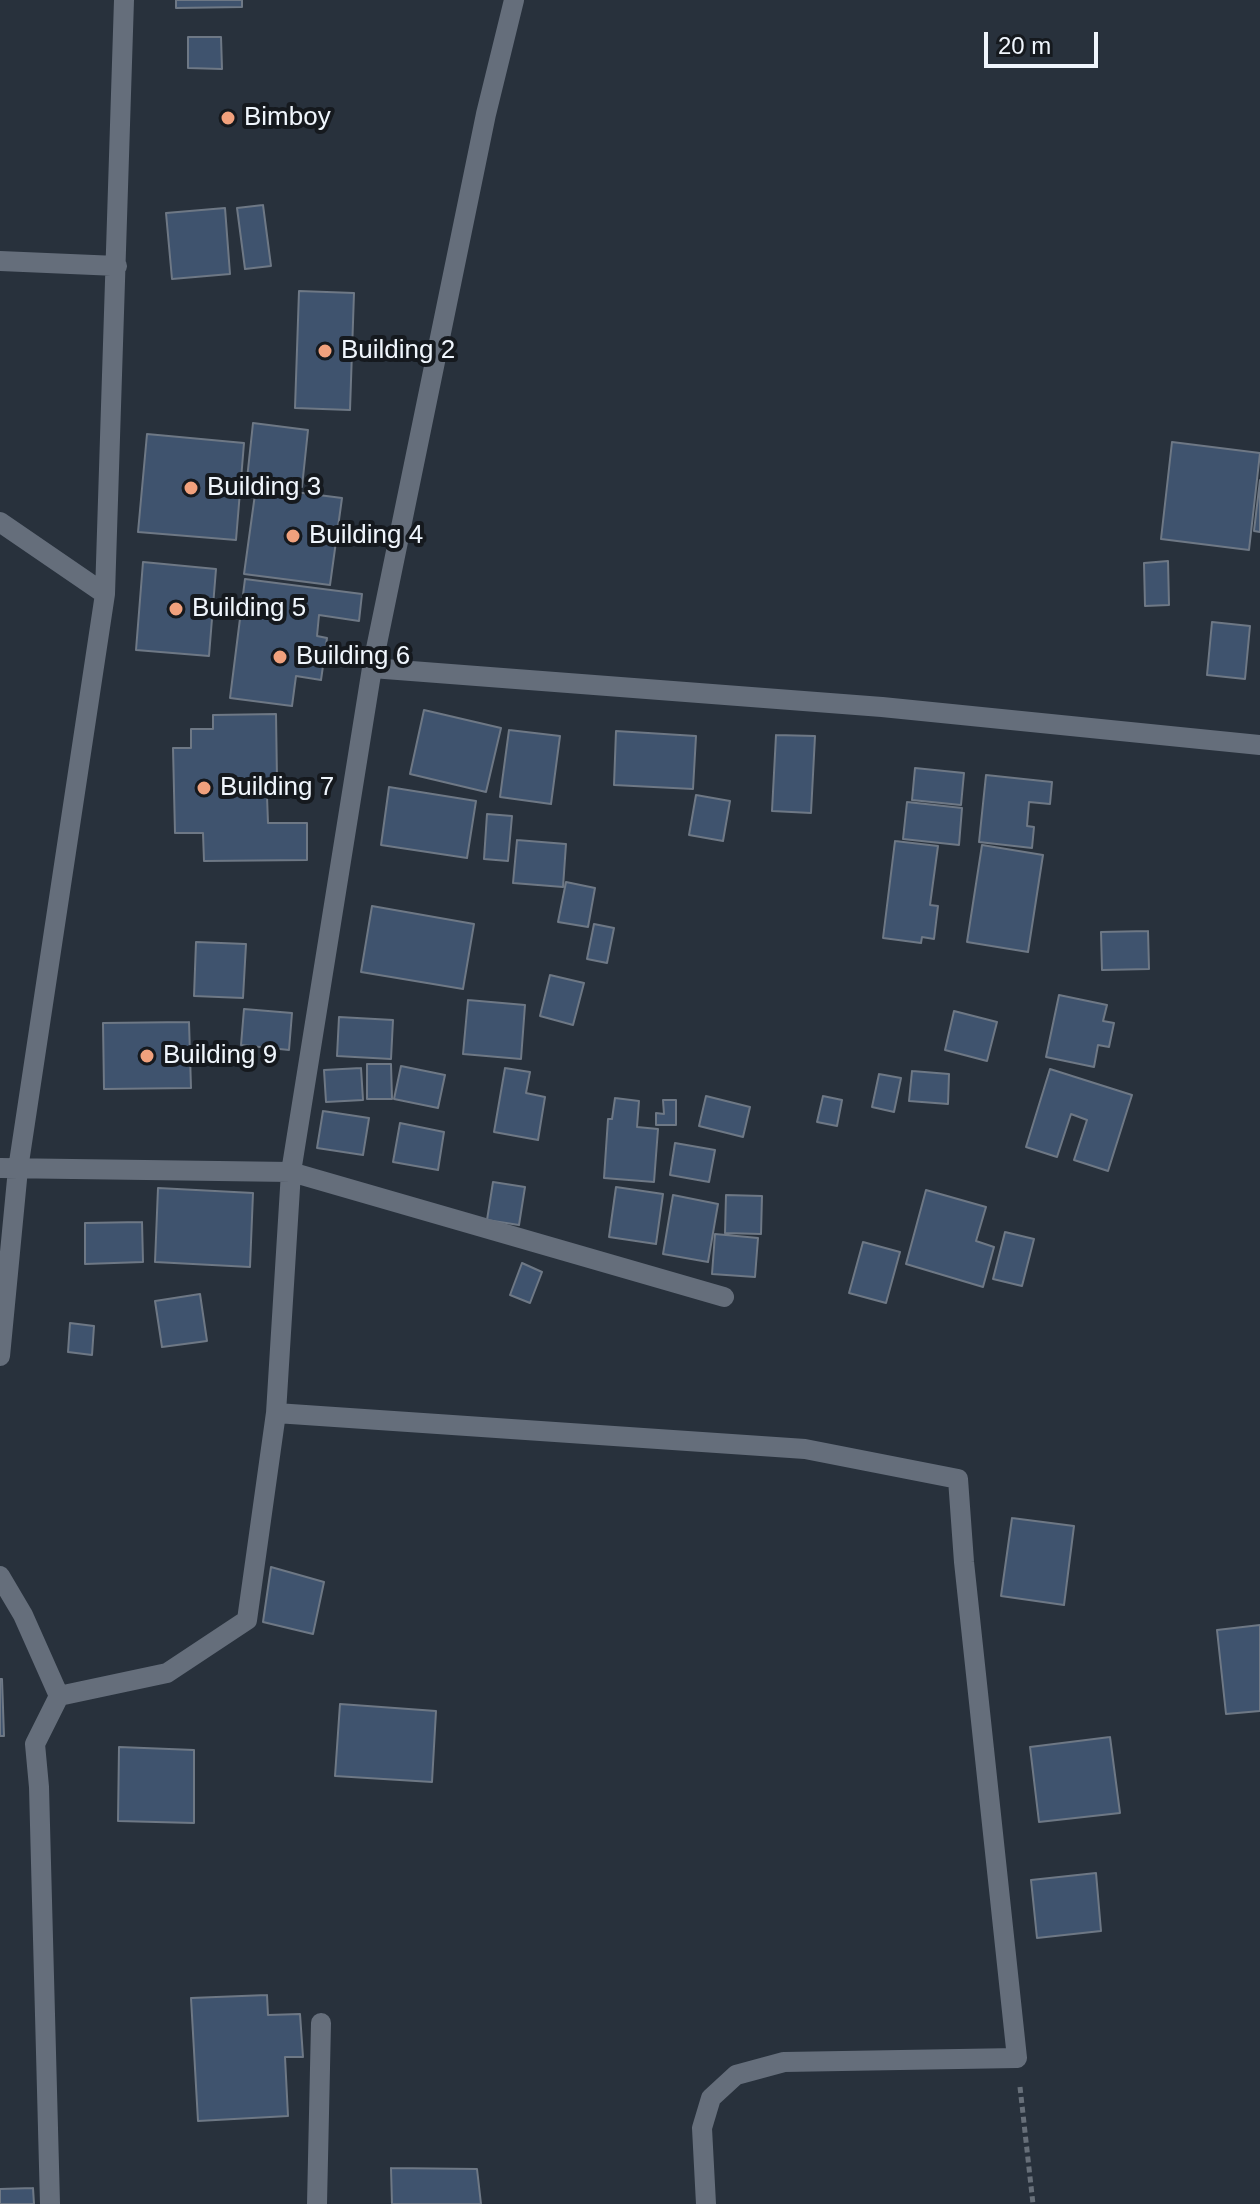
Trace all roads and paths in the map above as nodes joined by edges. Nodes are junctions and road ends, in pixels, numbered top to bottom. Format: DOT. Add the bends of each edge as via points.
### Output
graph roads {
  1 [pos="124,0"];
  2 [pos="514,0"];
  3 [pos="0,261"];
  4 [pos="117,266"];
  5 [pos="0,522"];
  6 [pos="105,594"];
  7 [pos="372,668"];
  8 [pos="1260,745"];
  9 [pos="9,1169"];
  10 [pos="291,1172"];
  11 [pos="724,1297"];
  12 [pos="0,1356"];
  13 [pos="276,1413"];
  14 [pos="0,1576"];
  15 [pos="59,1696"];
  16 [pos="321,2023"];
  17 [pos="1017,2058"];
  18 [pos="50,2204"];
  19 [pos="317,2204"];
  20 [pos="706,2204"];
  21 [pos="1033,2204"];
  1 -- 4 [label="street"];
  2 -- 7 [label="street"];
  3 -- 4 [label="street"];
  4 -- 6 [label="street"];
  5 -- 6 [label="street"];
  6 -- 9 [label="street"];
  7 -- 8 [label="street" via="882,707"];
  7 -- 10 [label="street"];
  9 -- 10 [label="street"];
  9 -- 12 [label="street"];
  10 -- 11 [label="street"];
  10 -- 13 [label="street"];
  13 -- 15 [label="street" via="247,1620 167,1673"];
  13 -- 17 [label="street" via="805,1449 958,1479"];
  14 -- 15 [label="street"];
  15 -- 18 [label="street" via="35,1744"];
  16 -- 19 [label="street"];
  17 -- 20 [label="street" via="784,2062 736,2075 711,2098 702,2128"];
  17 -- 21 [label="path"];
}
